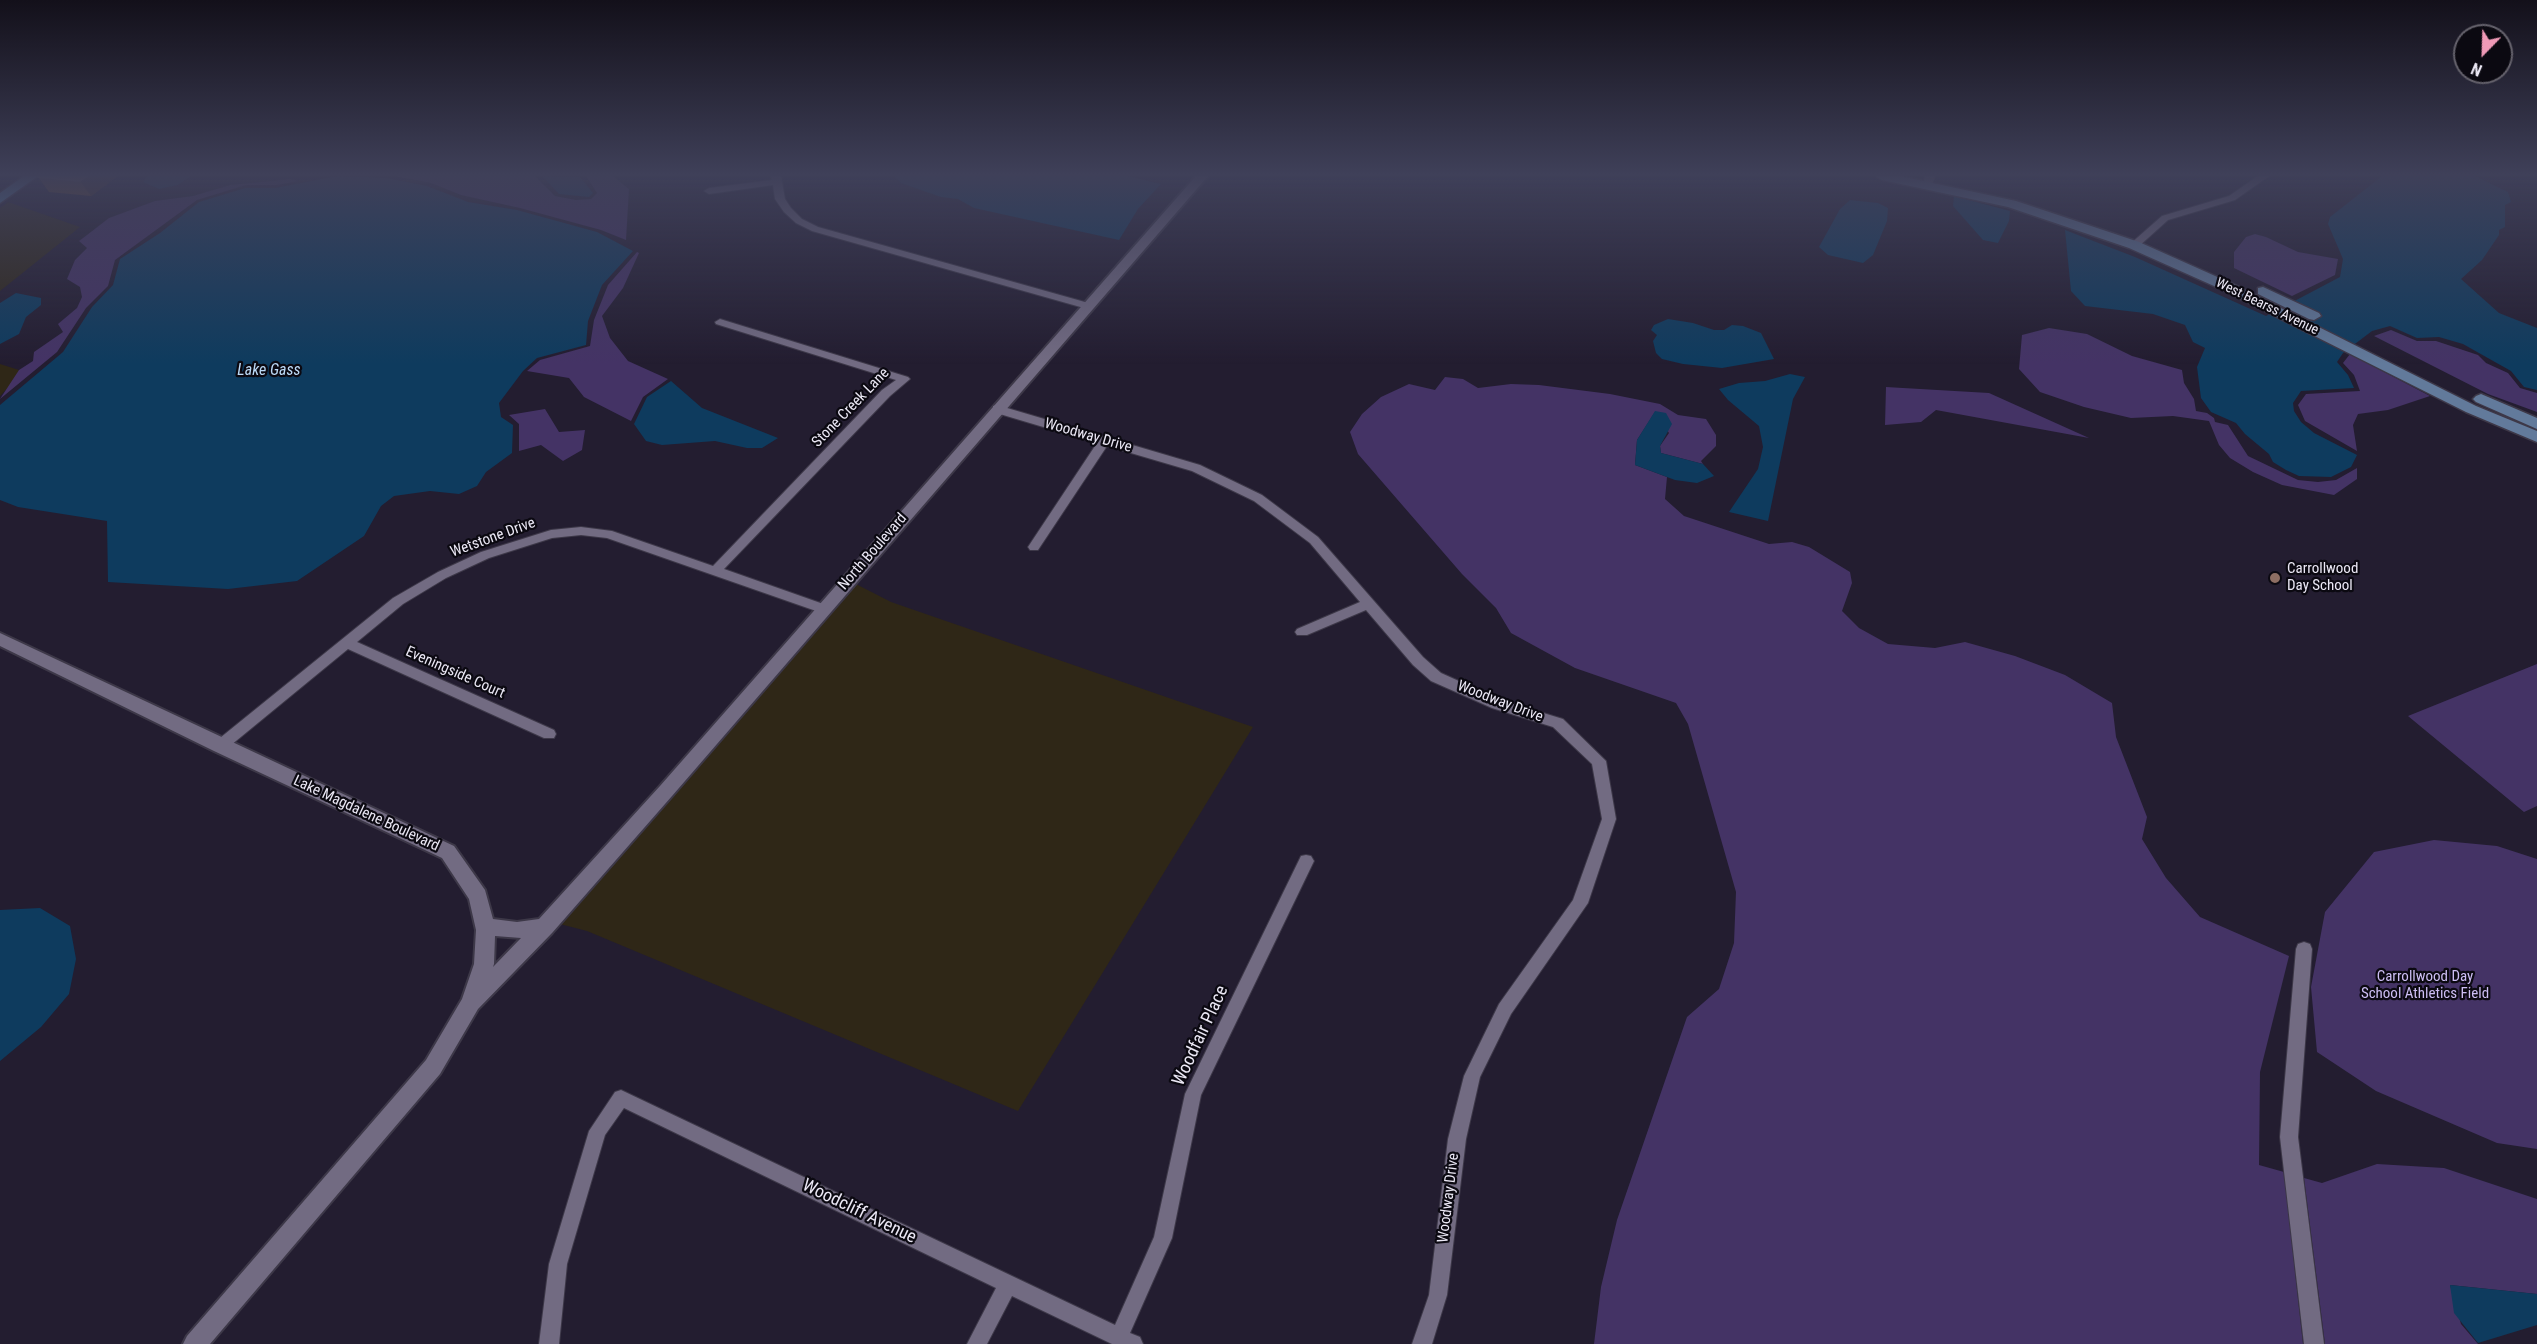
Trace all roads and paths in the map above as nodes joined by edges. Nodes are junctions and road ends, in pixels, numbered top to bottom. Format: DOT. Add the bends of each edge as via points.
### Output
graph roads {
  1 [pos="850,239"];
  2 [pos="1147,239"];
  3 [pos="2129,239"];
  4 [pos="2142,239"];
  5 [pos="2138,242"];
  6 [pos="1088,306"];
  7 [pos="720,322"];
  8 [pos="2361,348"];
  9 [pos="997,409"];
  10 [pos="2513,420"];
  11 [pos="2537,424"];
  12 [pos="2537,437"];
  13 [pos="1104,440"];
  14 [pos="1035,547"];
  15 [pos="715,571"];
  16 [pos="1369,603"];
  17 [pos="824,609"];
  18 [pos="1302,632"];
  19 [pos="1,640"];
  20 [pos="346,642"];
  21 [pos="549,734"];
  22 [pos="220,746"];
  23 [pos="1306,861"];
  24 [pos="485,926"];
  25 [pos="545,927"];
  26 [pos="2304,949"];
  27 [pos="471,1003"];
  28 [pos="1008,1284"];
  29 [pos="1126,1341"];
  30 [pos="195,1344"];
  31 [pos="549,1344"];
  32 [pos="977,1344"];
  33 [pos="1422,1344"];
  34 [pos="2314,1344"];
  1 -- 6 [label="street"];
  2 -- 6 [label="street, North Boulevard"];
  3 -- 5 [label="main road, West Bearss Avenue"];
  4 -- 5 [label="street"];
  5 -- 8 [label="main road, West Bearss Avenue" via="2273,310"];
  5 -- 8 [label="main road, West Bearss Avenue" via="2286,302"];
  6 -- 9 [label="street, North Boulevard"];
  7 -- 15 [label="street, Stone Creek Lane" via="904,379 886,393"];
  8 -- 10 [label="main road, West Bearss Avenue"];
  9 -- 13 [label="street, Woodway Drive"];
  9 -- 17 [label="street, North Boulevard"];
  10 -- 11 [label="main road, West Bearss Avenue"];
  10 -- 12 [label="main road, West Bearss Avenue"];
  13 -- 14 [label="street"];
  13 -- 16 [label="street, Woodway Drive" via="1196,468 1258,498 1314,540"];
  15 -- 17 [label="street, Wetstone Drive"];
  15 -- 20 [label="street, Wetstone Drive" via="608,534 551,534 485,555 442,574 398,601"];
  16 -- 18 [label="street"];
  16 -- 33 [label="street, Woodway Drive" via="1436,677 1497,704 1558,723 1599,760 1609,819 1580,903 1505,1009 1472,1076 1456,1139 1438,1295"];
  17 -- 25 [label="street, North Boulevard"];
  19 -- 22 [label="street, Lake Magdalene Boulevard"];
  20 -- 21 [label="street, Eveningside Court"];
  20 -- 22 [label="street, Wetstone Drive"];
  22 -- 24 [label="street, Lake Magdalene Boulevard" via="448,852 478,896"];
  23 -- 29 [label="street, Woodfair Place" via="1193,1094 1163,1238"];
  24 -- 25 [label="street" via="517,930"];
  24 -- 27 [label="street, Lake Magdalene Boulevard" via="484,964"];
  25 -- 27 [label="street, North Boulevard"];
  26 -- 34 [label="street" via="2289,1137"];
  27 -- 30 [label="street, Lake Magdalene Boulevard" via="433,1067"];
  28 -- 29 [label="street, Woodcliff Avenue"];
  28 -- 31 [label="street, Woodcliff Avenue" via="621,1098 598,1131 558,1264"];
  28 -- 32 [label="street"];
}
